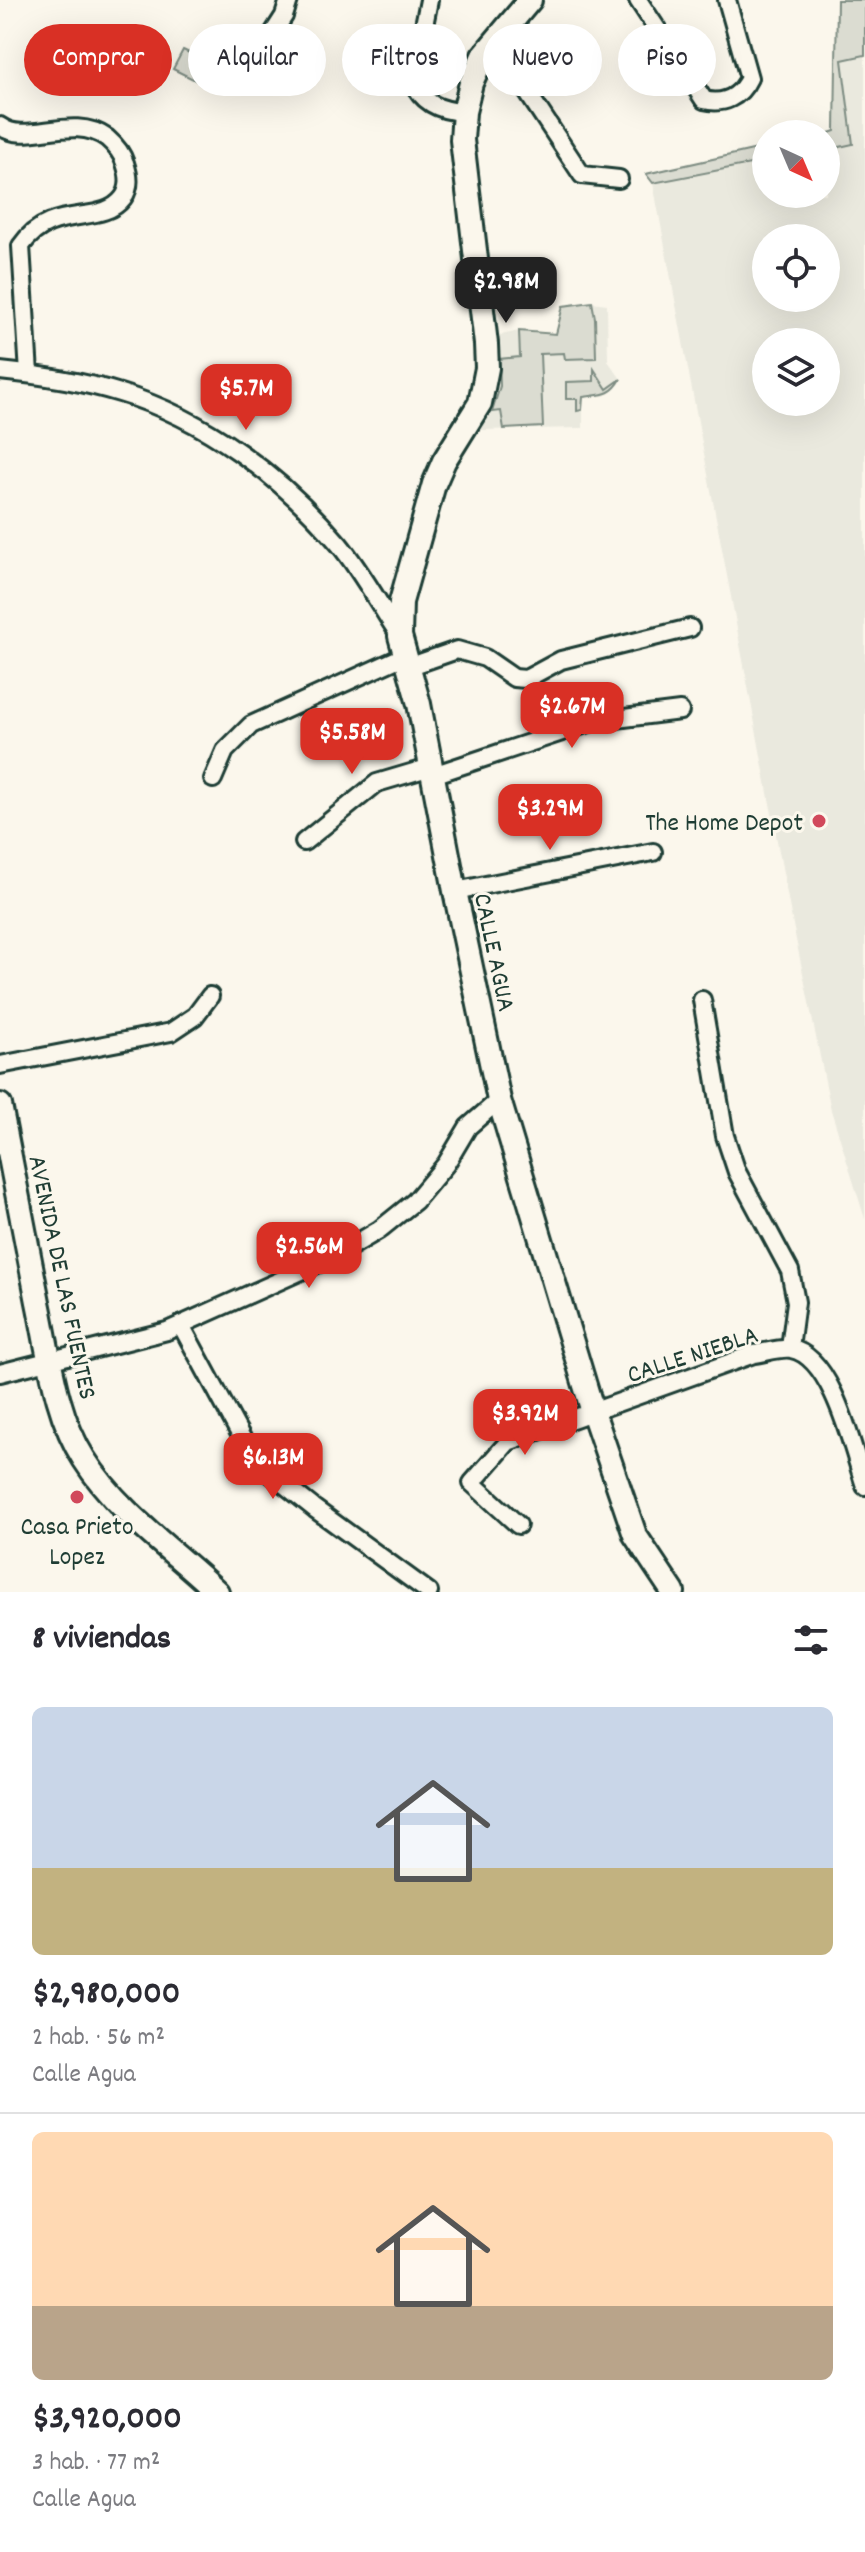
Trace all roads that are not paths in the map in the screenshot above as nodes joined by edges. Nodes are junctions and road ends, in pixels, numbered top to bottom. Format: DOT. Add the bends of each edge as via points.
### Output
graph roads {
  1 [pos="289,0"];
  2 [pos="429,0"];
  3 [pos="530,0"];
  4 [pos="638,0"];
  5 [pos="727,0"];
  6 [pos="279,24"];
  7 [pos="508,24"];
  8 [pos="483,57"];
  9 [pos="530,96"];
  10 [pos="464,112"];
  11 [pos="0,126"];
  12 [pos="619,179"];
  13 [pos="0,371"];
  14 [pos="29,374"];
  15 [pos="690,628"];
  16 [pos="404,653"];
  17 [pos="680,711"];
  18 [pos="432,771"];
  19 [pos="213,779"];
  20 [pos="304,842"];
  21 [pos="653,852"];
  22 [pos="455,891"];
  23 [pos="210,996"];
  24 [pos="702,1000"];
  25 [pos="0,1065"];
  26 [pos="499,1100"];
  27 [pos="0,1105"];
  28 [pos="181,1325"];
  29 [pos="790,1348"];
  30 [pos="50,1362"];
  31 [pos="0,1373"];
  32 [pos="593,1412"];
  33 [pos="865,1486"];
  34 [pos="518,1525"];
  35 [pos="217,1592"];
  36 [pos="429,1592"];
  37 [pos="673,1592"];
  1 -- 6 [label="street"];
  2 -- 10 [label="street" via="413,81 432,105"];
  3 -- 7 [label="street, CALLE AGUA"];
  4 -- 5 [label="street" via="704,100 717,102 737,95 749,78"];
  8 -- 10 [label="street, CALLE AGUA"];
  9 -- 12 [label="street" via="582,175"];
  10 -- 16 [label="street, CALLE AGUA" via="462,140 486,344 485,389 434,484 401,602"];
  11 -- 14 [label="street" via="18,133 80,127 98,132 123,156 129,173 128,189 111,209 43,224 21,246"];
  13 -- 14 [label="street"];
  14 -- 16 [label="street" via="122,393 179,416 229,445 287,491 340,546"];
  15 -- 16 [label="street" via="561,660 526,679 457,650"];
  16 -- 18 [label="street, CALLE AGUA"];
  16 -- 19 [label="street" via="251,725 225,751"];
  17 -- 18 [label="street" via="592,722"];
  18 -- 20 [label="street" via="377,783"];
  18 -- 22 [label="street, CALLE AGUA"];
  21 -- 22 [label="street"];
  22 -- 26 [label="street, CALLE AGUA"];
  23 -- 25 [label="street" via="195,1016 171,1032"];
  24 -- 29 [label="street" via="725,1136 737,1172 790,1271 796,1302"];
  26 -- 28 [label="street" via="468,1127 415,1201 379,1230 322,1262"];
  26 -- 32 [label="street, CALLE AGUA"];
  27 -- 30 [label="street, AVENIDA DE LAS FUENTES"];
  28 -- 30 [label="street"];
  28 -- 36 [label="street" via="248,1449 271,1474"];
  29 -- 32 [label="street, CALLE NIEBLA" via="754,1354"];
  29 -- 33 [label="street, CALLE NIEBLA" via="824,1374"];
  30 -- 31 [label="street"];
  30 -- 35 [label="street, AVENIDA DE LAS FUENTES" via="66,1422 104,1487"];
  32 -- 34 [label="street, CALLE NIEBLA" via="508,1442 472,1483"];
  32 -- 37 [label="street, CALLE AGUA" via="635,1535"];
}
